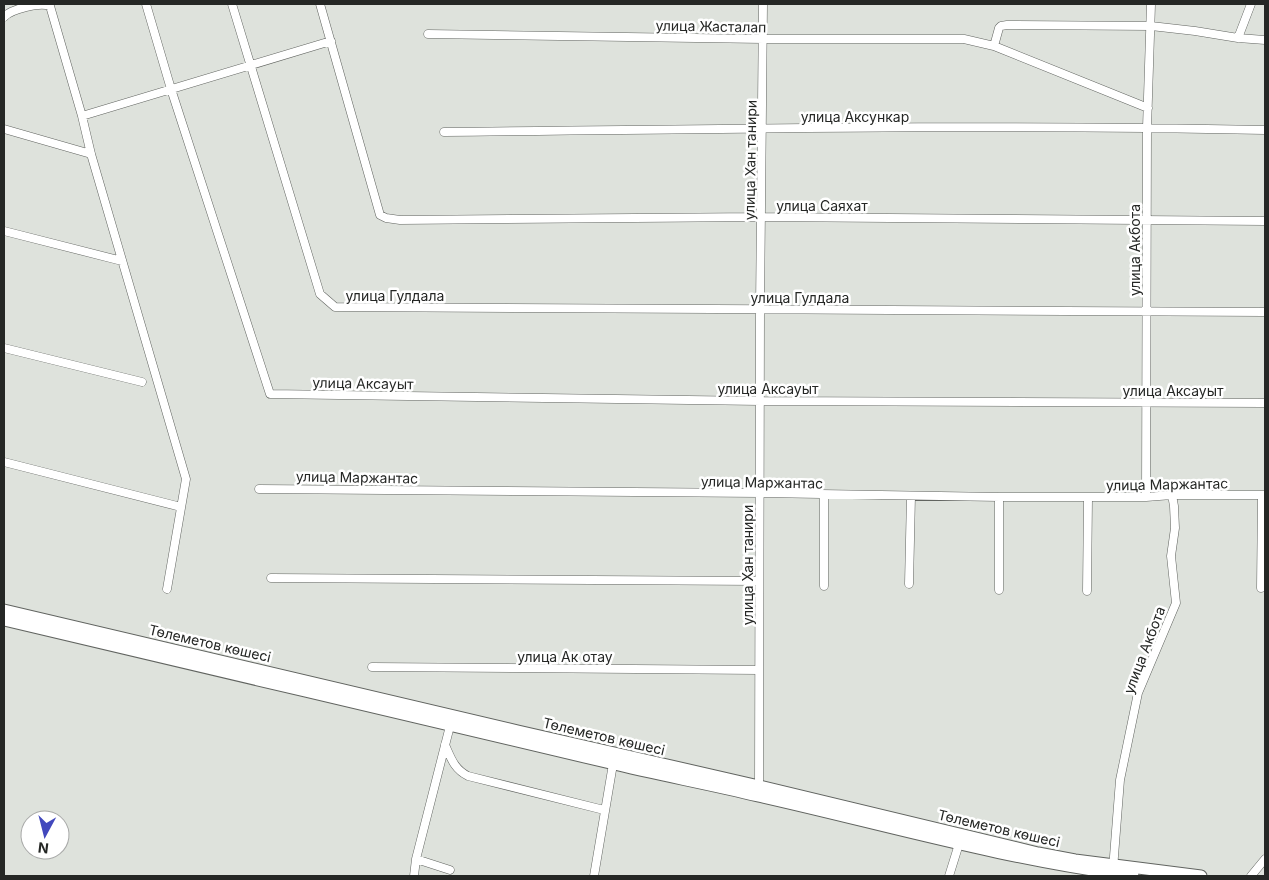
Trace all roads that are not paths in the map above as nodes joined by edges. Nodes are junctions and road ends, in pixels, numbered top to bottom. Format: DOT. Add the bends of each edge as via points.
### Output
graph roads {
  1 [pos="146,4"];
  2 [pos="232,4"];
  3 [pos="320,4"];
  4 [pos="763,4"];
  5 [pos="1151,4"];
  6 [pos="1251,4"];
  7 [pos="4,17"];
  8 [pos="1151,26"];
  9 [pos="428,34"];
  10 [pos="1238,38"];
  11 [pos="763,39"];
  12 [pos="1265,40"];
  13 [pos="331,41"];
  14 [pos="994,46"];
  15 [pos="250,65"];
  16 [pos="171,89"];
  17 [pos="1148,108"];
  18 [pos="82,116"];
  19 [pos="762,128"];
  20 [pos="1147,128"];
  21 [pos="4,129"];
  22 [pos="1265,130"];
  23 [pos="444,132"];
  24 [pos="91,154"];
  25 [pos="761,217"];
  26 [pos="1147,220"];
  27 [pos="1265,221"];
  28 [pos="4,232"];
  29 [pos="122,261"];
  30 [pos="760,309"];
  31 [pos="1146,311"];
  32 [pos="1265,312"];
  33 [pos="4,348"];
  34 [pos="142,382"];
  35 [pos="760,401"];
  36 [pos="1146,402"];
  37 [pos="1265,403"];
  38 [pos="4,462"];
  39 [pos="259,488"];
  40 [pos="760,494"];
  41 [pos="824,495"];
  42 [pos="1172,495"];
  43 [pos="1264,495"];
  44 [pos="911,496"];
  45 [pos="999,497"];
  46 [pos="1146,497"];
  47 [pos="1088,498"];
  48 [pos="181,507"];
  49 [pos="271,578"];
  50 [pos="759,582"];
  51 [pos="909,584"];
  52 [pos="824,586"];
  53 [pos="1261,588"];
  54 [pos="167,589"];
  55 [pos="999,590"];
  56 [pos="1087,591"];
  57 [pos="4,610"];
  58 [pos="4,620"];
  59 [pos="372,667"];
  60 [pos="759,670"];
  61 [pos="451,720"];
  62 [pos="445,745"];
  63 [pos="613,764"];
  64 [pos="759,791"];
  65 [pos="604,810"];
  66 [pos="959,844"];
  67 [pos="416,859"];
  68 [pos="1265,859"];
  69 [pos="1113,869"];
  70 [pos="450,870"];
  71 [pos="414,876"];
  72 [pos="594,876"];
  73 [pos="949,876"];
  74 [pos="1134,876"];
  75 [pos="1201,876"];
  76 [pos="1251,876"];
  1 -- 16 [label="street"];
  2 -- 15 [label="street"];
  3 -- 13 [label="street"];
  4 -- 11 [label="street, улица Хан танири"];
  5 -- 8 [label="street, улица Акбота"];
  6 -- 10 [label="street"];
  7 -- 18 [label="street" via="14,10 44,4 50,6"];
  8 -- 10 [label="street"];
  8 -- 14 [label="street" via="1007,25 999,28"];
  8 -- 17 [label="street, улица Акбота"];
  9 -- 11 [label="street, улица Жасталап"];
  10 -- 12 [label="street"];
  11 -- 14 [label="street, улица Жасталап" via="964,39"];
  11 -- 19 [label="street, улица Хан танири"];
  13 -- 15 [label="street"];
  13 -- 25 [label="street, улица Саяхат" via="380,215 386,218"];
  14 -- 17 [label="street, улица Жасталап"];
  15 -- 16 [label="street"];
  15 -- 30 [label="street, улица Гулдала" via="320,294 335,307"];
  16 -- 18 [label="street"];
  16 -- 35 [label="street, улица Аксауыт" via="270,394"];
  17 -- 20 [label="street, улица Акбота"];
  18 -- 24 [label="street"];
  19 -- 20 [label="street, улица Аксункар"];
  19 -- 23 [label="street, улица Аксункар"];
  19 -- 25 [label="street, улица Хан танири"];
  20 -- 22 [label="street, улица Аксункар"];
  20 -- 26 [label="street, улица Акбота"];
  21 -- 24 [label="street"];
  24 -- 29 [label="street"];
  25 -- 26 [label="street, улица Саяхат"];
  25 -- 30 [label="street, улица Хан танири"];
  26 -- 27 [label="street, улица Саяхат"];
  26 -- 31 [label="street, улица Акбота"];
  28 -- 29 [label="street"];
  29 -- 48 [label="street" via="186,479"];
  30 -- 31 [label="street, улица Гулдала"];
  30 -- 35 [label="street, улица Хан танири"];
  31 -- 32 [label="street, улица Гулдала"];
  31 -- 36 [label="street, улица Акбота"];
  33 -- 34 [label="street"];
  35 -- 36 [label="street, улица Аксауыт"];
  35 -- 40 [label="street, улица Хан танири"];
  36 -- 37 [label="street, улица Аксауыт"];
  36 -- 46 [label="street, улица Акбота"];
  38 -- 48 [label="street"];
  39 -- 40 [label="street, улица Маржантас"];
  40 -- 41 [label="street, улица Маржантас"];
  40 -- 50 [label="street, улица Хан танири"];
  41 -- 44 [label="street, улица Маржантас"];
  41 -- 52 [label="street"];
  42 -- 43 [label="street, улица Маржантас"];
  42 -- 46 [label="street, улица Маржантас"];
  42 -- 69 [label="street, улица Акбота" via="1175,528 1171,556 1176,603 1138,693 1120,780"];
  43 -- 53 [label="street"];
  44 -- 45 [label="street, улица Маржантас"];
  44 -- 51 [label="street"];
  45 -- 47 [label="street, улица Маржантас"];
  45 -- 55 [label="street"];
  46 -- 47 [label="street, улица Маржантас"];
  47 -- 56 [label="street"];
  48 -- 54 [label="street"];
  49 -- 50 [label="street"];
  50 -- 60 [label="street, улица Хан танири"];
  57 -- 61 [label="main road, Төлеметов көшесі" via="374,698"];
  58 -- 61 [label="main road, Төлеметов көшесі"];
  59 -- 60 [label="street, улица Ак отау"];
  60 -- 64 [label="street, улица Хан танири"];
  61 -- 62 [label="street"];
  61 -- 63 [label="main road, Төлеметов көшесі"];
  61 -- 64 [label="main road, Төлеметов көшесі" via="588,748"];
  62 -- 65 [label="street" via="456,768 468,776"];
  62 -- 67 [label="street"];
  63 -- 64 [label="main road, Төлеметов көшесі"];
  63 -- 65 [label="street"];
  64 -- 66 [label="main road, Төлеметов көшесі"];
  64 -- 69 [label="main road, Төлеметов көшесі"];
  65 -- 72 [label="street"];
  66 -- 69 [label="main road, Төлеметов көшесі" via="1038,861"];
  66 -- 73 [label="street"];
  67 -- 70 [label="street"];
  67 -- 71 [label="street"];
  68 -- 76 [label="street"];
  69 -- 74 [label="main road, Төлеметов көшесі"];
  69 -- 75 [label="main road, Төлеметов көшесі"];
}
